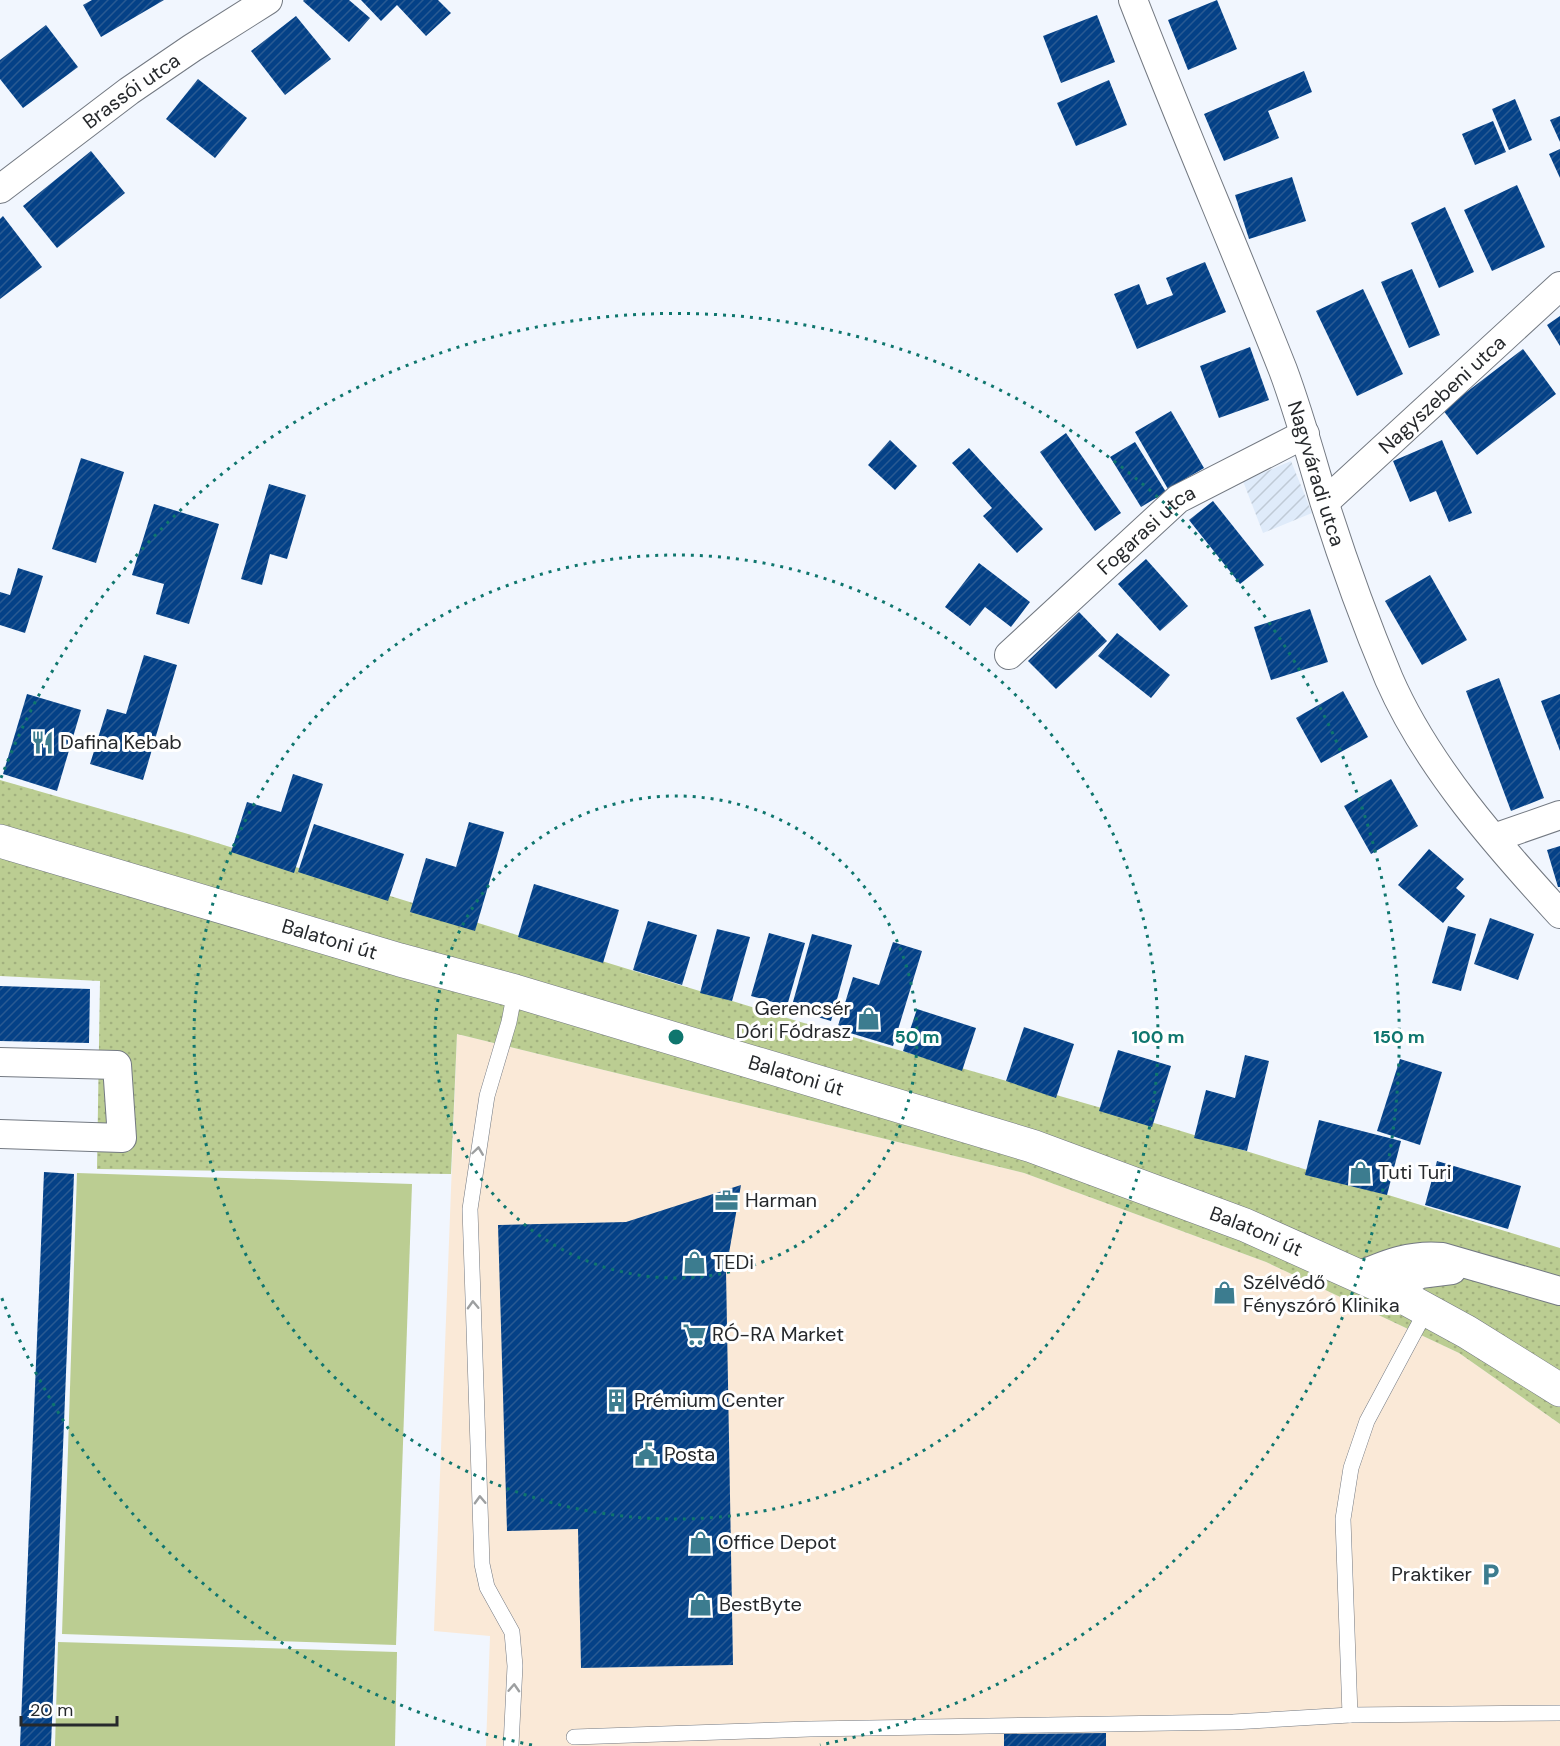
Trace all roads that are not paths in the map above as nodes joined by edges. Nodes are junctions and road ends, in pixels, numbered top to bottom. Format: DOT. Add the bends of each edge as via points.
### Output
graph roads {
  1 [pos="268,0"];
  2 [pos="1133,0"];
  3 [pos="0,189"];
  4 [pos="1560,286"];
  5 [pos="1305,434"];
  6 [pos="1325,502"];
  7 [pos="1009,655"];
  8 [pos="1560,815"];
  9 [pos="1494,838"];
  10 [pos="0,841"];
  11 [pos="1560,914"];
  12 [pos="512,1006"];
  13 [pos="0,1062"];
  14 [pos="0,1134"];
  15 [pos="1481,1269"];
  16 [pos="1358,1276"];
  17 [pos="1560,1291"];
  18 [pos="1392,1292"];
  19 [pos="1427,1309"];
  20 [pos="1560,1390"];
  21 [pos="1560,1713"];
  22 [pos="1350,1715"];
  23 [pos="574,1737"];
  24 [pos="511,1746"];
  1 -- 3 [label="street, Brassói utca" via="129,91"];
  2 -- 5 [label="street, Nagyváradi utca"];
  4 -- 6 [label="street, Nagyszebeni utca"];
  5 -- 6 [label="street, Nagyváradi utca"];
  5 -- 7 [label="street, Fogarasi utca" via="1178,499"];
  6 -- 9 [label="street, Nagyváradi utca" via="1390,680 1414,728"];
  8 -- 9 [label="street"];
  9 -- 11 [label="street, Nagyváradi utca"];
  10 -- 12 [label="main road, Balatoni út" via="388,957"];
  12 -- 16 [label="main road, Balatoni út" via="1032,1146 1245,1225"];
  24 -- 12 [label="lane, one-way" via="515,1666 512,1632 487,1587 482,1564 470,1209 487,1096"];
  13 -- 14 [label="street" via="117,1065 122,1138"];
  15 -- 16 [label="street" via="1427,1256 1394,1260"];
  15 -- 17 [label="street"];
  15 -- 18 [label="street" via="1420,1274"];
  16 -- 18 [label="main road, Balatoni út"];
  18 -- 19 [label="main road, Balatoni út"];
  19 -- 20 [label="main road, Balatoni út"];
  19 -- 22 [label="lane" via="1367,1422 1351,1467 1343,1519"];
  21 -- 22 [label="lane"];
  22 -- 23 [label="lane" via="1233,1722"];
}
